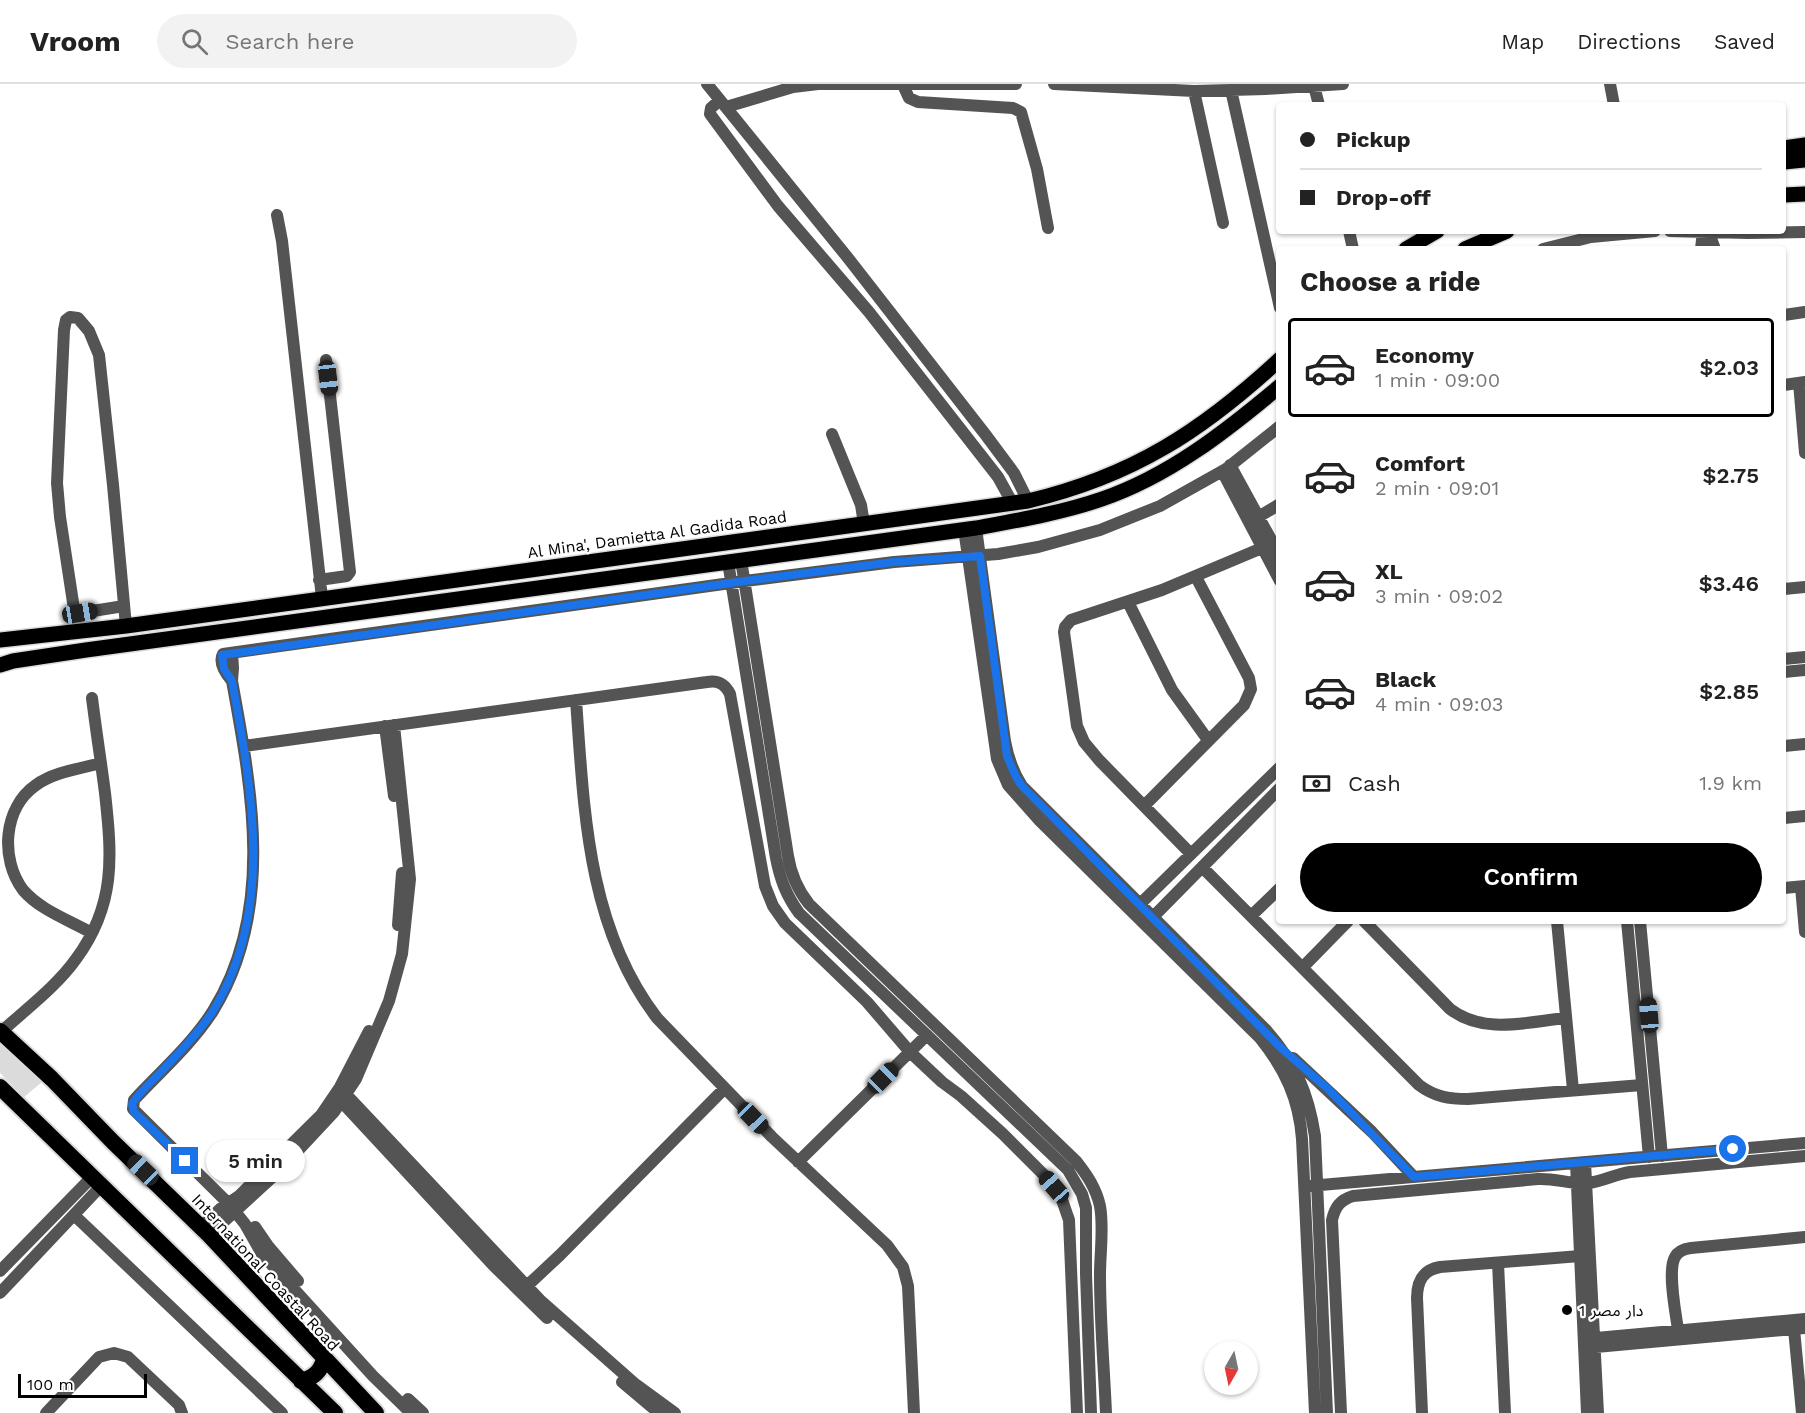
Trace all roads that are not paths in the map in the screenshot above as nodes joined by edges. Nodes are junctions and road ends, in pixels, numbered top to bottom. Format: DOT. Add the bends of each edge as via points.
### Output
graph roads {
  1 [pos="707,84"];
  2 [pos="818,84"];
  3 [pos="1016,84"];
  4 [pos="1054,84"];
  5 [pos="1343,84"];
  6 [pos="1610,84"];
  7 [pos="903,85"];
  8 [pos="986,85"];
  9 [pos="1314,86"];
  10 [pos="1180,87"];
  11 [pos="1231,90"];
  12 [pos="1194,91"];
  13 [pos="1319,102"];
  14 [pos="1613,102"];
  15 [pos="723,103"];
  16 [pos="987,106"];
  17 [pos="1805,145"];
  18 [pos="1786,148"];
  19 [pos="1805,160"];
  20 [pos="1786,162"];
  21 [pos="1805,194"];
  22 [pos="1786,195"];
  23 [pos="277,215"];
  24 [pos="1223,223"];
  25 [pos="1048,228"];
  26 [pos="1786,232"];
  27 [pos="1805,232"];
  28 [pos="1432,234"];
  29 [pos="1500,234"];
  30 [pos="1623,234"];
  31 [pos="1411,246"];
  32 [pos="1472,246"];
  33 [pos="1555,246"];
  34 [pos="1276,290"];
  35 [pos="1805,312"];
  36 [pos="1786,315"];
  37 [pos="326,360"];
  38 [pos="1276,363"];
  39 [pos="1802,383"];
  40 [pos="1786,385"];
  41 [pos="1276,390"];
  42 [pos="1276,429"];
  43 [pos="832,434"];
  44 [pos="1805,453"];
  45 [pos="1226,468"];
  46 [pos="1021,503"];
  47 [pos="1276,506"];
  48 [pos="1258,517"];
  49 [pos="864,524"];
  50 [pos="970,529"];
  51 [pos="1262,548"];
  52 [pos="1276,549"];
  53 [pos="636,556"];
  54 [pos="974,557"];
  55 [pos="619,558"];
  56 [pos="735,561"];
  57 [pos="639,574"];
  58 [pos="1276,574"];
  59 [pos="621,577"];
  60 [pos="1196,577"];
  61 [pos="319,580"];
  62 [pos="739,582"];
  63 [pos="1805,587"];
  64 [pos="1786,589"];
  65 [pos="322,598"];
  66 [pos="1128,602"];
  67 [pos="124,606"];
  68 [pos="126,626"];
  69 [pos="0,640"];
  70 [pos="1805,657"];
  71 [pos="1786,659"];
  72 [pos="0,665"];
  73 [pos="1805,670"];
  74 [pos="1786,672"];
  75 [pos="92,698"];
  76 [pos="576,700"];
  77 [pos="390,725"];
  78 [pos="1208,740"];
  79 [pos="1805,744"];
  80 [pos="243,746"];
  81 [pos="1786,746"];
  82 [pos="101,763"];
  83 [pos="1276,771"];
  84 [pos="1276,792"];
  85 [pos="1143,806"];
  86 [pos="1805,816"];
  87 [pos="1786,818"];
  88 [pos="1191,855"];
  89 [pos="1202,867"];
  90 [pos="1098,871"];
  91 [pos="1803,886"];
  92 [pos="1786,888"];
  93 [pos="1276,892"];
  94 [pos="1139,905"];
  95 [pos="1251,916"];
  96 [pos="1152,918"];
  97 [pos="1345,924"];
  98 [pos="1367,924"];
  99 [pos="1557,924"];
  100 [pos="1627,924"];
  101 [pos="1640,924"];
  102 [pos="1805,932"];
  103 [pos="93,933"];
  104 [pos="1303,967"];
  105 [pos="1566,1018"];
  106 [pos="0,1031"];
  107 [pos="923,1031"];
  108 [pos="907,1048"];
  109 [pos="1281,1048"];
  110 [pos="1642,1085"];
  111 [pos="0,1087"];
  112 [pos="724,1089"];
  113 [pos="1573,1090"];
  114 [pos="341,1095"];
  115 [pos="1805,1143"];
  116 [pos="1662,1156"];
  117 [pos="1805,1156"];
  118 [pos="1649,1157"];
  119 [pos="798,1162"];
  120 [pos="1581,1163"];
  121 [pos="1414,1177"];
  122 [pos="97,1180"];
  123 [pos="1582,1183"];
  124 [pos="1311,1186"];
  125 [pos="235,1205"];
  126 [pos="74,1215"];
  127 [pos="205,1231"];
  128 [pos="1805,1237"];
  129 [pos="1580,1256"];
  130 [pos="1498,1263"];
  131 [pos="0,1271"];
  132 [pos="520,1287"];
  133 [pos="0,1293"];
  134 [pos="1805,1319"];
  135 [pos="1799,1328"];
  136 [pos="1678,1330"];
  137 [pos="1589,1343"];
  138 [pos="324,1359"];
  139 [pos="301,1381"];
  140 [pos="344,1381"];
  141 [pos="329,1407"];
  142 [pos="46,1413"];
  143 [pos="182,1413"];
  144 [pos="282,1413"];
  145 [pos="376,1413"];
  146 [pos="411,1413"];
  147 [pos="423,1413"];
  148 [pos="659,1413"];
  149 [pos="675,1413"];
  150 [pos="914,1413"];
  151 [pos="1077,1413"];
  152 [pos="1091,1413"];
  153 [pos="1106,1413"];
  154 [pos="1315,1413"];
  155 [pos="1326,1413"];
  156 [pos="1341,1413"];
  157 [pos="1422,1413"];
  158 [pos="1505,1413"];
  159 [pos="1587,1413"];
  160 [pos="1598,1413"];
  161 [pos="1802,1413"];
  1 -- 15 [label="street"];
  2 -- 7 [label="street"];
  2 -- 15 [label="street"];
  3 -- 8 [label="street"];
  4 -- 10 [label="street"];
  5 -- 9 [label="street"];
  6 -- 14 [label="street"];
  7 -- 8 [label="street"];
  7 -- 16 [label="street" via="909,98 918,102"];
  8 -- 16 [label="street"];
  9 -- 11 [label="street"];
  9 -- 13 [label="street"];
  10 -- 12 [label="street"];
  11 -- 12 [label="street"];
  11 -- 34 [label="street"];
  12 -- 24 [label="street"];
  15 -- 46 [label="street" via="1014,473"];
  15 -- 46 [label="street" via="711,108 710,114 778,206 869,312"];
  16 -- 25 [label="street" via="1016,108 1023,115"];
  17 -- 18 [label="main road"];
  19 -- 20 [label="main road"];
  21 -- 22 [label="main road"];
  23 -- 61 [label="street"];
  26 -- 27 [label="street"];
  28 -- 31 [label="main road"];
  29 -- 32 [label="main road"];
  30 -- 33 [label="street"];
  35 -- 36 [label="street"];
  37 -- 61 [label="street" via="351,572"];
  38 -- 46 [label="main road, Al Mina', Damietta Al Gadida Road" via="1212,417 1138,464 1098,481"];
  39 -- 40 [label="street"];
  39 -- 44 [label="street"];
  41 -- 50 [label="main road" via="1219,435 1144,482 1061,512"];
  42 -- 45 [label="street"];
  43 -- 49 [label="street" via="861,505"];
  45 -- 48 [label="street"];
  45 -- 51 [label="street"];
  45 -- 54 [label="street" via="1160,506 1100,530 1042,546"];
  46 -- 49 [label="main road, Al Mina', Damietta Al Gadida Road"];
  47 -- 48 [label="street"];
  48 -- 52 [label="street"];
  49 -- 53 [label="main road, Al Mina', Damietta Al Gadida Road"];
  50 -- 54 [label="street"];
  50 -- 56 [label="main road"];
  51 -- 58 [label="street"];
  51 -- 60 [label="street"];
  53 -- 55 [label="main road, Al Mina', Damietta Al Gadida Road"];
  53 -- 57 [label="main road" via="634,566"];
  54 -- 62 [label="street" via="894,562"];
  54 -- 90 [label="street" via="991,725 1001,772 1017,796"];
  55 -- 59 [label="main road" via="626,568"];
  55 -- 65 [label="main road, Al Mina', Damietta Al Gadida Road"];
  56 -- 57 [label="main road"];
  56 -- 62 [label="street"];
  57 -- 59 [label="main road"];
  59 -- 72 [label="main road"];
  60 -- 66 [label="street"];
  60 -- 78 [label="street" via="1251,683 1247,700"];
  61 -- 65 [label="street"];
  62 -- 80 [label="street" via="232,653 232,681"];
  62 -- 107 [label="street" via="757,751 783,887 799,913"];
  62 -- 153 [label="street" via="789,863 801,894 1076,1161 1095,1190 1101,1223"];
  63 -- 64 [label="street"];
  65 -- 68 [label="main road, Al Mina', Damietta Al Gadida Road"];
  66 -- 78 [label="street" via="1172,690"];
  66 -- 85 [label="street" via="1071,620 1064,632 1080,734 1092,753"];
  67 -- 67 [label="street" via="80,613 74,609 57,483 64,330 70,316 78,318 89,331 99,355"];
  67 -- 68 [label="street"];
  68 -- 69 [label="main road, Al Mina', Damietta Al Gadida Road"];
  70 -- 71 [label="street"];
  73 -- 74 [label="street"];
  75 -- 82 [label="street"];
  76 -- 77 [label="street"];
  76 -- 108 [label="street" via="713,681 724,685 730,694 772,906"];
  76 -- 112 [label="street" via="589,844 613,938 650,1010"];
  77 -- 80 [label="street"];
  77 -- 114 [label="street" via="402,865 396,938 380,1002"];
  78 -- 85 [label="street"];
  79 -- 81 [label="street"];
  80 -- 125 [label="street" via="254,860 250,908 239,956 224,992 203,1024 132,1104 134,1112"];
  82 -- 103 [label="street" via="111,867"];
  82 -- 103 [label="street" via="36,784 15,807 6,833 11,872 21,889"];
  83 -- 88 [label="street"];
  84 -- 89 [label="street"];
  85 -- 88 [label="street"];
  86 -- 87 [label="street"];
  88 -- 94 [label="street"];
  89 -- 95 [label="street"];
  89 -- 96 [label="street"];
  90 -- 94 [label="street"];
  90 -- 124 [label="street" via="1274,1056 1286,1075 1300,1117"];
  91 -- 92 [label="street"];
  91 -- 102 [label="street"];
  93 -- 95 [label="street"];
  94 -- 96 [label="street"];
  95 -- 104 [label="street"];
  96 -- 109 [label="street"];
  97 -- 104 [label="street"];
  98 -- 105 [label="street" via="1463,1018 1492,1025"];
  99 -- 105 [label="street"];
  100 -- 110 [label="street"];
  101 -- 116 [label="street"];
  103 -- 106 [label="street" via="67,971"];
  104 -- 113 [label="street" via="1432,1094 1460,1099"];
  105 -- 113 [label="street"];
  106 -- 127 [label="highway, International Coastal Road"];
  107 -- 108 [label="street"];
  107 -- 152 [label="street" via="1068,1170 1082,1194 1088,1222"];
  108 -- 119 [label="street"];
  108 -- 151 [label="street" via="1003,1134 1061,1197 1069,1220"];
  109 -- 121 [label="street" via="1328,1089"];
  109 -- 124 [label="street" via="1305,1089 1311,1112 1315,1136"];
  110 -- 113 [label="street"];
  110 -- 118 [label="street"];
  111 -- 122 [label="highway"];
  112 -- 119 [label="street"];
  112 -- 132 [label="street" via="560,1256"];
  114 -- 125 [label="street"];
  114 -- 132 [label="street"];
  115 -- 116 [label="street"];
  116 -- 118 [label="street"];
  117 -- 123 [label="street" via="1621,1173"];
  118 -- 120 [label="street"];
  119 -- 150 [label="street" via="887,1245 903,1267 908,1286"];
  120 -- 121 [label="street"];
  120 -- 123 [label="street"];
  121 -- 124 [label="street"];
  122 -- 126 [label="street"];
  122 -- 131 [label="street"];
  122 -- 139 [label="highway"];
  123 -- 129 [label="street"];
  123 -- 137 [label="street"];
  123 -- 156 [label="street" via="1538,1179 1353,1196 1338,1204 1332,1220"];
  124 -- 154 [label="street"];
  124 -- 155 [label="street"];
  125 -- 127 [label="street" via="226,1217"];
  125 -- 146 [label="street" via="262,1254"];
  125 -- 147 [label="street" via="368,1360"];
  126 -- 133 [label="street"];
  126 -- 144 [label="street"];
  127 -- 138 [label="highway, International Coastal Road"];
  128 -- 136 [label="street" via="1691,1248 1678,1253 1672,1273"];
  129 -- 130 [label="street"];
  129 -- 137 [label="street"];
  130 -- 157 [label="street" via="1434,1269 1420,1280 1417,1298"];
  130 -- 158 [label="street"];
  132 -- 148 [label="street"];
  132 -- 149 [label="street"];
  134 -- 136 [label="street"];
  135 -- 137 [label="street"];
  135 -- 161 [label="street"];
  136 -- 137 [label="street"];
  137 -- 159 [label="street"];
  137 -- 160 [label="street"];
  138 -- 139 [label="highway" via="314,1376"];
  138 -- 140 [label="highway, International Coastal Road"];
  139 -- 141 [label="highway"];
  140 -- 141 [label="highway" via="327,1390"];
  140 -- 145 [label="highway, International Coastal Road"];
  142 -- 143 [label="street" via="99,1357 114,1353 128,1357 179,1405"];
}
